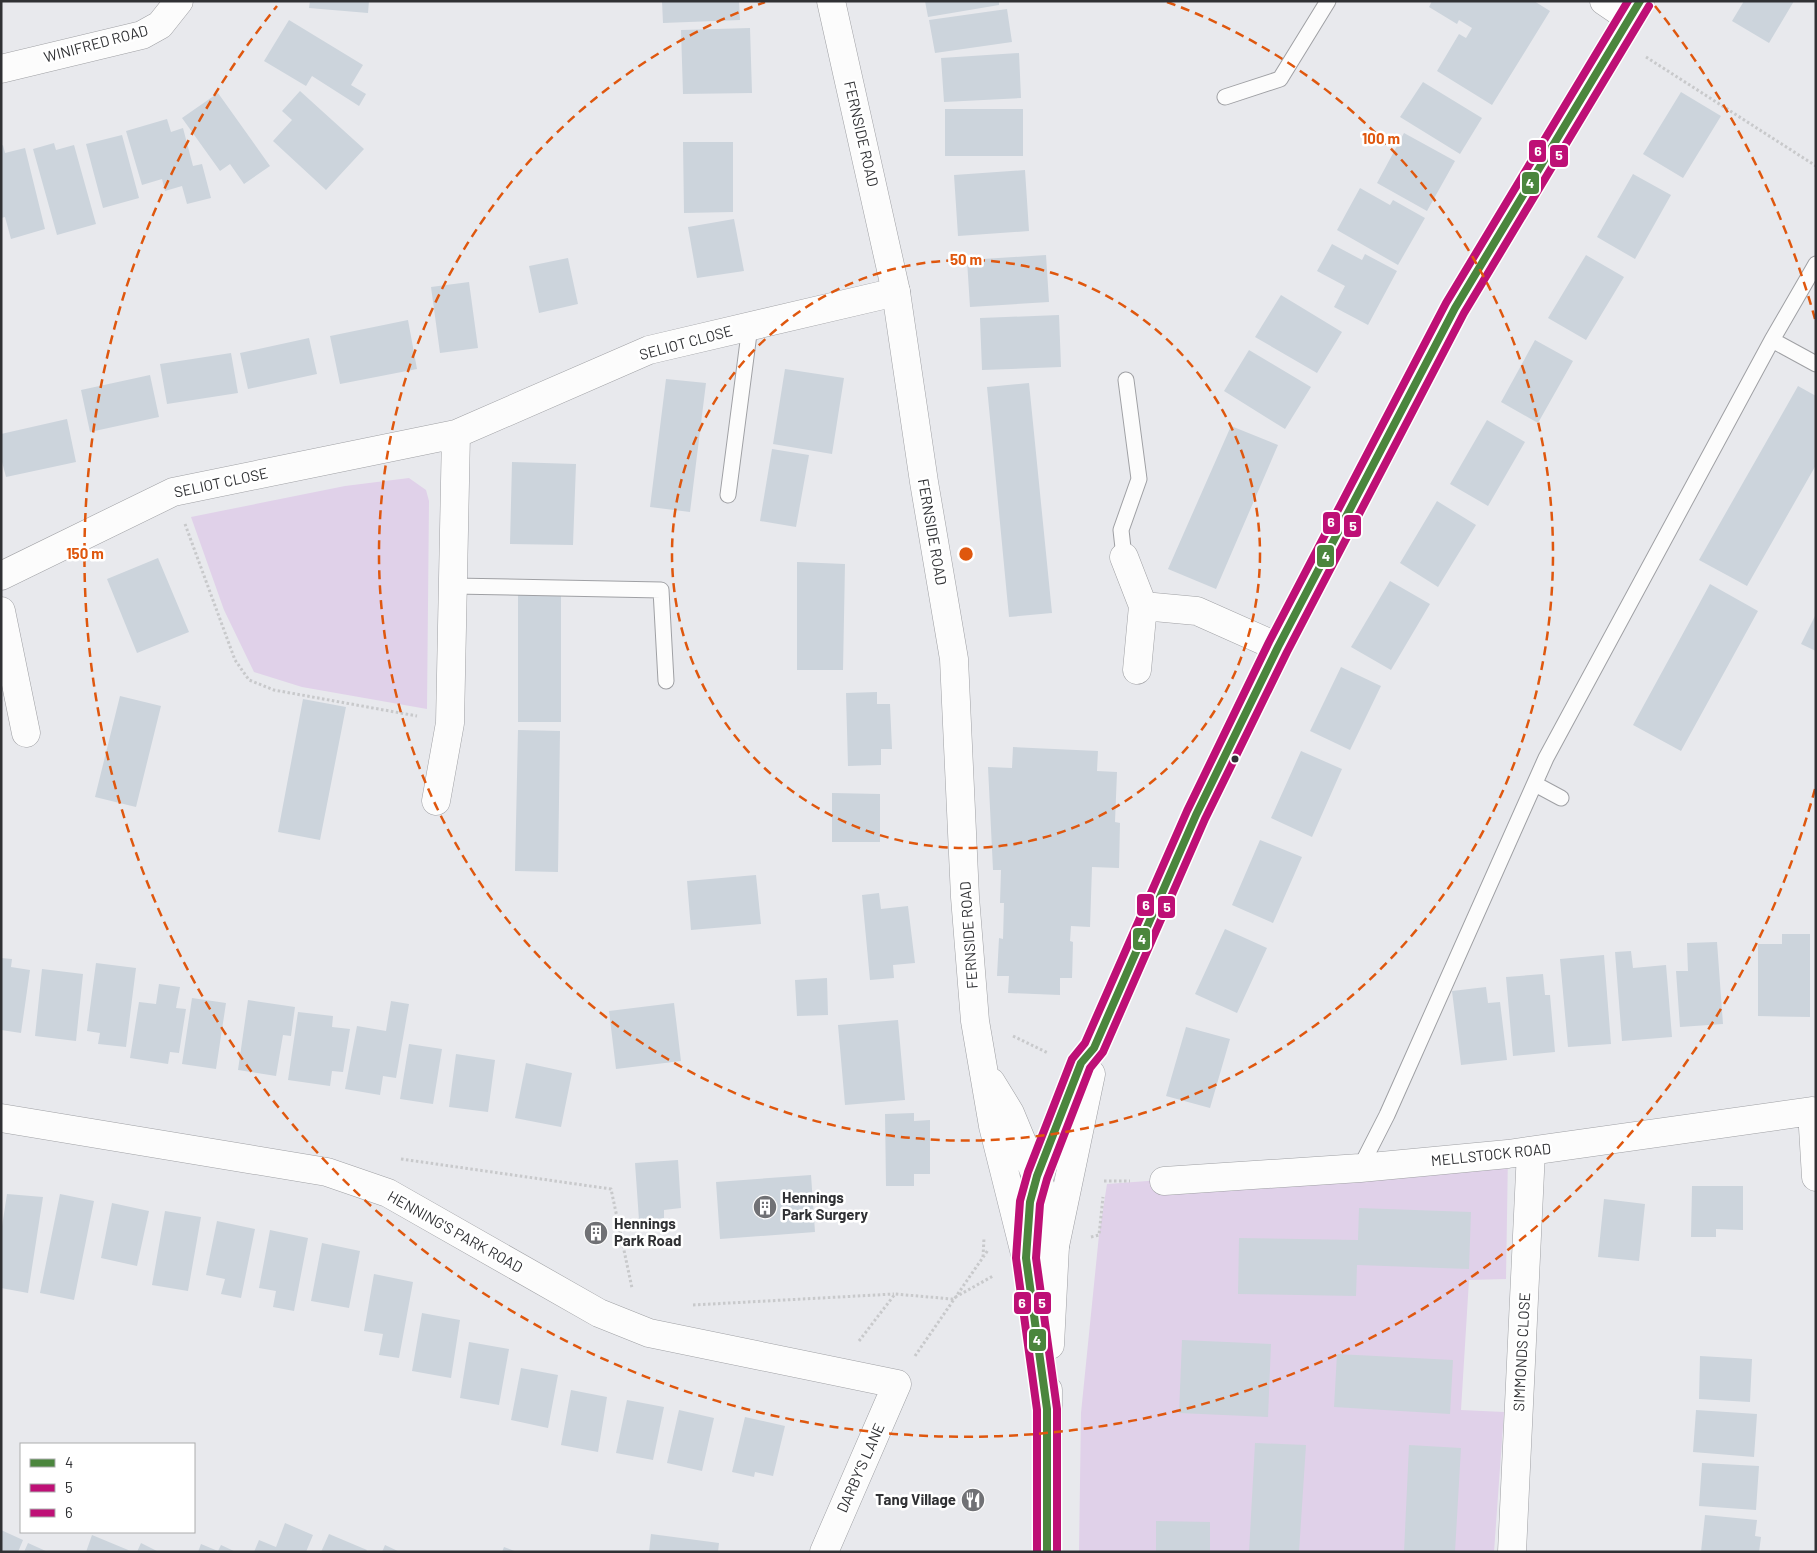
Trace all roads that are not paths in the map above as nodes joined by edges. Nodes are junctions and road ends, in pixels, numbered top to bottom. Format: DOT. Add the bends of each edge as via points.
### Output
graph roads {
  1 [pos="179,1"];
  2 [pos="831,1"];
  3 [pos="1328,1"];
  4 [pos="1604,1"];
  5 [pos="1629,19"];
  6 [pos="1,69"];
  7 [pos="1225,97"];
  8 [pos="1816,264"];
  9 [pos="896,292"];
  10 [pos="750,326"];
  11 [pos="1772,340"];
  12 [pos="1816,364"];
  13 [pos="1126,380"];
  14 [pos="456,434"];
  15 [pos="728,495"];
  16 [pos="1124,557"];
  17 [pos="1,576"];
  18 [pos="453,586"];
  19 [pos="1144,606"];
  20 [pos="1,612"];
  21 [pos="1278,648"];
  22 [pos="1137,670"];
  23 [pos="666,681"];
  24 [pos="26,733"];
  25 [pos="1535,784"];
  26 [pos="1561,798"];
  27 [pos="436,801"];
  28 [pos="1088,1055"];
  29 [pos="983,1070"];
  30 [pos="1814,1112"];
  31 [pos="1,1118"];
  32 [pos="1532,1151"];
  33 [pos="1360,1168"];
  34 [pos="1037,1176"];
  35 [pos="1816,1178"];
  36 [pos="1164,1181"];
  37 [pos="1055,1246"];
  38 [pos="1026,1258"];
  39 [pos="897,1384"];
  40 [pos="1046,1409"];
  41 [pos="824,1552"];
  42 [pos="1047,1552"];
  43 [pos="1512,1552"];
  1 -- 6 [label="main road, WINIFRED ROAD" via="160,25 142,35"];
  2 -- 9 [label="main road, FERNSIDE ROAD"];
  3 -- 7 [label="lane" via="1280,78"];
  4 -- 5 [label="main road"];
  5 -- 21 [label="main road" via="1455,308"];
  8 -- 11 [label="lane"];
  9 -- 10 [label="main road, SELIOT CLOSE"];
  9 -- 29 [label="main road, FERNSIDE ROAD" via="954,658 965,897 975,1021"];
  10 -- 14 [label="main road, SELIOT CLOSE" via="649,350"];
  10 -- 15 [label="lane"];
  11 -- 12 [label="lane"];
  11 -- 25 [label="lane"];
  13 -- 16 [label="lane" via="1139,479 1121,530"];
  14 -- 17 [label="main road, SELIOT CLOSE" via="173,492"];
  14 -- 18 [label="main road"];
  16 -- 19 [label="main road"];
  18 -- 23 [label="lane" via="661,590"];
  18 -- 27 [label="main road" via="450,722"];
  19 -- 21 [label="main road" via="1197,611"];
  19 -- 22 [label="main road"];
  20 -- 24 [label="main road"];
  21 -- 28 [label="main road" via="1196,815"];
  25 -- 26 [label="lane"];
  25 -- 33 [label="lane" via="1387,1115"];
  28 -- 34 [label="main road"];
  28 -- 37 [label="main road" via="1092,1068"];
  29 -- 34 [label="main road, FERNSIDE ROAD" via="1010,1113"];
  29 -- 38 [label="main road, FERNSIDE ROAD" via="992,1126"];
  30 -- 32 [label="main road, MELLSTOCK ROAD"];
  30 -- 35 [label="main road"];
  31 -- 39 [label="main road, HENNING'S PARK ROAD" via="327,1172 388,1193 599,1313 640,1330"];
  32 -- 33 [label="main road, MELLSTOCK ROAD"];
  32 -- 43 [label="main road, SIMMONDS CLOSE"];
  33 -- 36 [label="main road, MELLSTOCK ROAD"];
  34 -- 37 [label="main road, FERNSIDE ROAD"];
  34 -- 38 [label="main road" via="1030,1202"];
  37 -- 40 [label="main road"];
  38 -- 40 [label="main road"];
  39 -- 41 [label="main road, DARBY'S LANE"];
  40 -- 42 [label="main road"];
}
